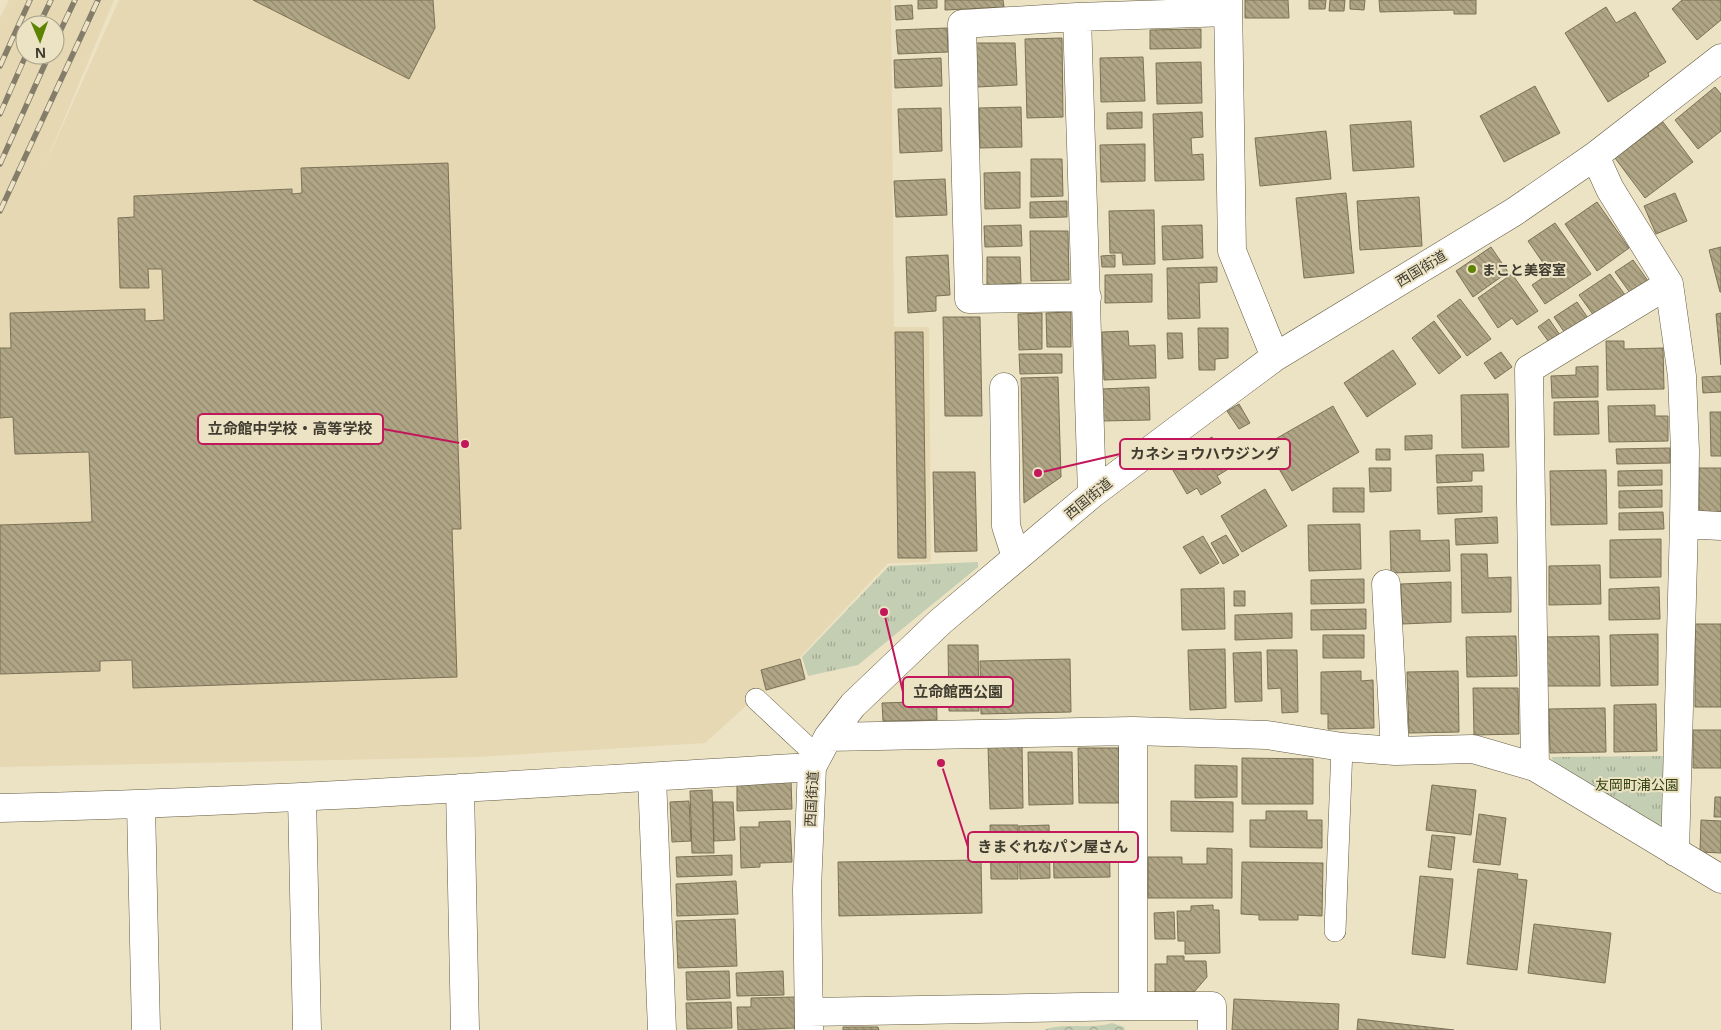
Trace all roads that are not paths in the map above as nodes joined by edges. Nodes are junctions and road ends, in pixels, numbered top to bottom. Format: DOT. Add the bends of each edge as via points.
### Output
graph roads {
  1 [pos="1228,6"];
  2 [pos="1077,17"];
  3 [pos="1721,58"];
  4 [pos="1595,156"];
  5 [pos="1669,284"];
  6 [pos="1087,297"];
  7 [pos="1275,357"];
  8 [pos="1004,386"];
  9 [pos="1092,494"];
  10 [pos="1684,524"];
  11 [pos="1721,526"];
  12 [pos="1016,557"];
  13 [pos="1386,584"];
  14 [pos="756,699"];
  15 [pos="1133,732"];
  16 [pos="1342,747"];
  17 [pos="1395,751"];
  18 [pos="819,754"];
  19 [pos="1535,767"];
  20 [pos="652,777"];
  21 [pos="460,788"];
  22 [pos="302,797"];
  23 [pos="141,805"];
  24 [pos="0,808"];
  25 [pos="1675,852"];
  26 [pos="1721,879"];
  27 [pos="1335,931"];
  28 [pos="1133,1006"];
  29 [pos="809,1021"];
  30 [pos="146,1030"];
  31 [pos="307,1030"];
  32 [pos="465,1030"];
  33 [pos="662,1030"];
  34 [pos="1212,1030"];
  1 -- 2 [label="street"];
  1 -- 7 [label="street" via="1232,250"];
  2 -- 6 [label="street"];
  2 -- 6 [label="street" via="962,24 969,299"];
  3 -- 4 [label="street, 西国街道"];
  4 -- 5 [label="street" via="1610,189"];
  4 -- 7 [label="street, 西国街道" via="1514,212"];
  5 -- 10 [label="street" via="1682,376"];
  5 -- 19 [label="street" via="1529,369"];
  6 -- 9 [label="street"];
  7 -- 9 [label="street, 西国街道"];
  8 -- 12 [label="street" via="1006,526"];
  9 -- 12 [label="street, 西国街道"];
  10 -- 11 [label="street"];
  10 -- 25 [label="street"];
  12 -- 18 [label="street, 西国街道" via="940,622 853,705"];
  13 -- 17 [label="street"];
  14 -- 18 [label="lane"];
  15 -- 16 [label="street" via="1267,735"];
  15 -- 18 [label="street"];
  15 -- 28 [label="street"];
  16 -- 17 [label="street"];
  16 -- 27 [label="lane"];
  17 -- 19 [label="street" via="1473,749"];
  18 -- 20 [label="street"];
  18 -- 29 [label="street, 西国街道" via="807,889"];
  19 -- 25 [label="street"];
  20 -- 21 [label="street"];
  20 -- 33 [label="street"];
  21 -- 22 [label="street"];
  21 -- 32 [label="street"];
  22 -- 23 [label="street"];
  22 -- 31 [label="street"];
  23 -- 24 [label="street"];
  23 -- 30 [label="street"];
  25 -- 26 [label="street"];
  28 -- 29 [label="street"];
  28 -- 34 [label="street" via="1212,1006"];
}
